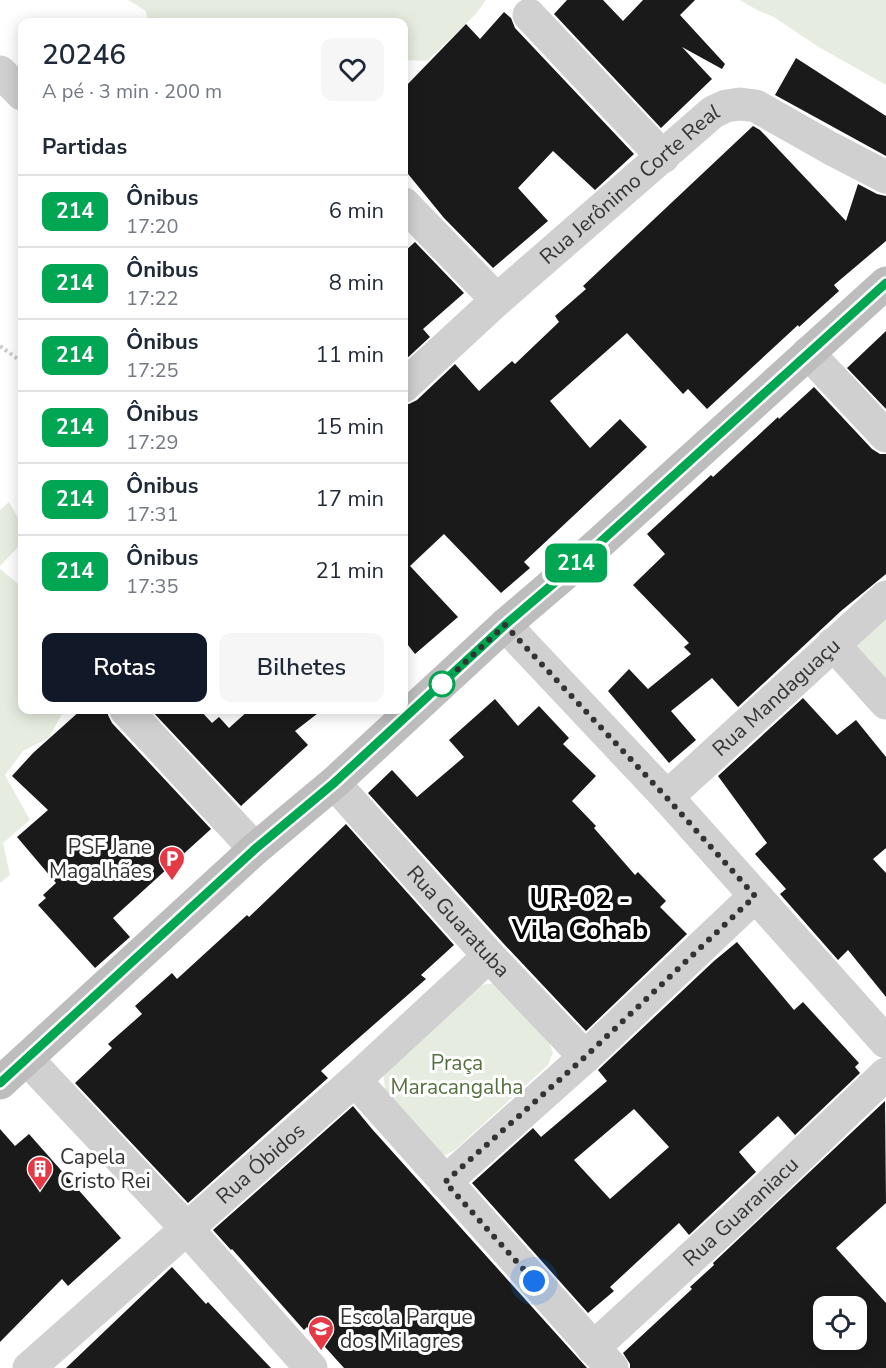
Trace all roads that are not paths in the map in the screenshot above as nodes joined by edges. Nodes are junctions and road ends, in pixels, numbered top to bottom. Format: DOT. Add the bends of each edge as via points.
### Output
graph roads {
  1 [pos="529,15"];
  2 [pos="0,72"];
  3 [pos="18,90"];
  4 [pos="663,157"];
  5 [pos="886,177"];
  6 [pos="408,208"];
  7 [pos="886,283"];
  8 [pos="496,300"];
  9 [pos="808,353"];
  10 [pos="408,382"];
  11 [pos="886,436"];
  12 [pos="886,597"];
  13 [pos="505,625"];
  14 [pos="833,645"];
  15 [pos="886,703"];
  16 [pos="130,714"];
  17 [pos="334,783"];
  18 [pos="667,798"];
  19 [pos="255,849"];
  20 [pos="755,896"];
  21 [pos="489,956"];
  22 [pos="886,1042"];
  23 [pos="585,1057"];
  24 [pos="27,1059"];
  25 [pos="886,1074"];
  26 [pos="356,1080"];
  27 [pos="0,1083"];
  28 [pos="445,1182"];
  29 [pos="187,1229"];
  30 [pos="603,1358"];
  31 [pos="29,1368"];
  32 [pos="311,1368"];
  1 -- 4 [label="street"];
  2 -- 3 [label="street"];
  4 -- 5 [label="street, Rua Jerônimo Corte Real" via="713,112 740,104 756,106"];
  4 -- 8 [label="street, Rua Jerônimo Corte Real"];
  6 -- 8 [label="street"];
  7 -- 9 [label="main road"];
  8 -- 10 [label="street, Rua Jerônimo Corte Real"];
  9 -- 11 [label="street"];
  9 -- 13 [label="main road"];
  12 -- 14 [label="street, Rua Mandaguaçu"];
  13 -- 17 [label="main road"];
  13 -- 18 [label="street"];
  14 -- 15 [label="street"];
  14 -- 18 [label="street, Rua Mandaguaçu"];
  16 -- 19 [label="street"];
  17 -- 19 [label="main road"];
  17 -- 21 [label="street, Rua Guaratuba"];
  18 -- 20 [label="street"];
  19 -- 24 [label="main road"];
  20 -- 22 [label="street"];
  20 -- 23 [label="street"];
  21 -- 23 [label="street, Rua Guaratuba"];
  21 -- 26 [label="street, Rua Óbidos"];
  23 -- 28 [label="street"];
  24 -- 27 [label="main road"];
  24 -- 29 [label="street"];
  25 -- 30 [label="street, Rua Guaraniacu" via="747,1206"];
  26 -- 28 [label="street"];
  26 -- 29 [label="street, Rua Óbidos"];
  28 -- 30 [label="street"];
  29 -- 31 [label="street, Rua Óbidos"];
  29 -- 32 [label="street"];
}
